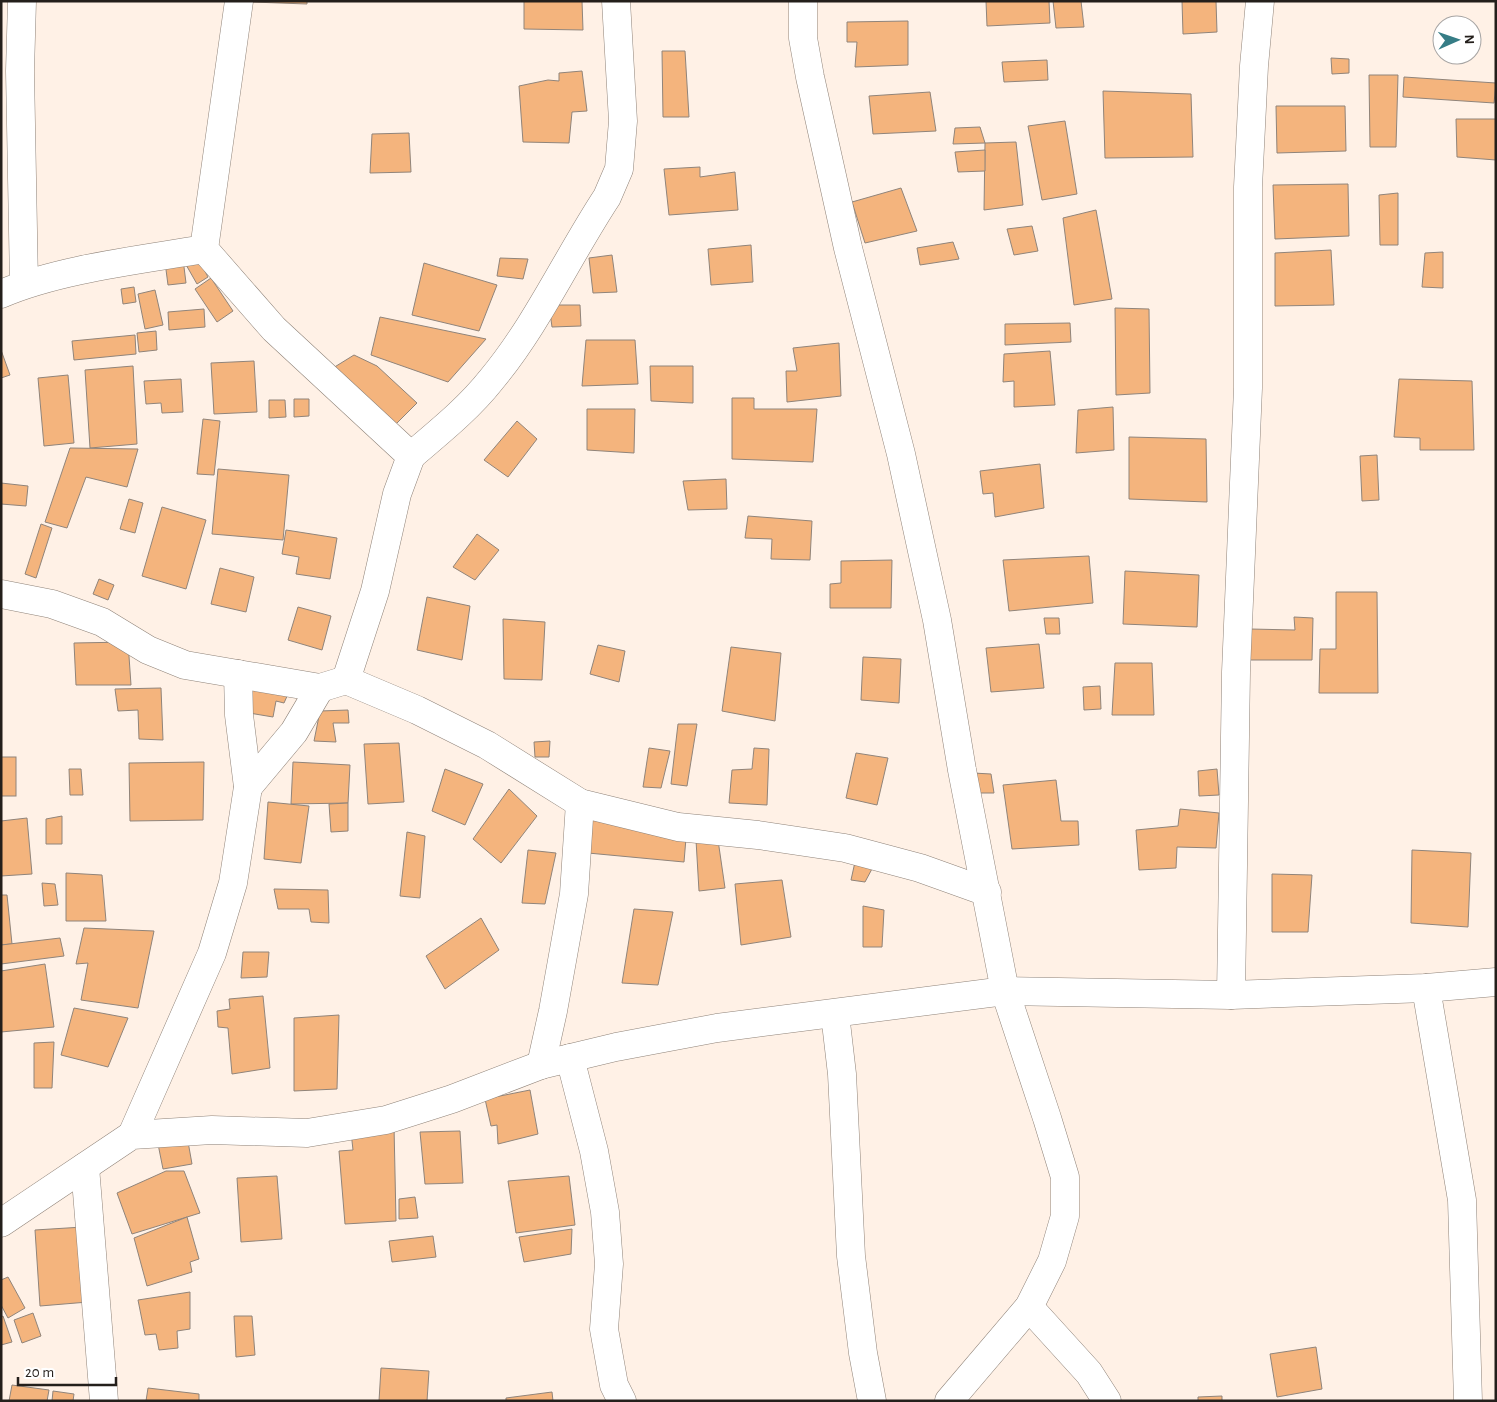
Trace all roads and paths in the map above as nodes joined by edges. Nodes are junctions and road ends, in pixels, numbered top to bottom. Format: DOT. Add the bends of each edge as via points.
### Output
graph roads {
  1 [pos="22,1"];
  2 [pos="239,1"];
  3 [pos="616,1"];
  4 [pos="803,1"];
  5 [pos="1260,1"];
  6 [pos="204,249"];
  7 [pos="13,289"];
  8 [pos="411,456"];
  9 [pos="1,594"];
  10 [pos="238,674"];
  11 [pos="346,680"];
  12 [pos="320,688"];
  13 [pos="248,787"];
  14 [pos="580,803"];
  15 [pos="987,892"];
  16 [pos="1496,982"];
  17 [pos="1426,988"];
  18 [pos="1005,991"];
  19 [pos="1231,995"];
  20 [pos="835,1014"];
  21 [pos="570,1058"];
  22 [pos="541,1065"];
  23 [pos="132,1135"];
  24 [pos="85,1167"];
  25 [pos="1,1223"];
  26 [pos="1029,1307"];
  27 [pos="104,1401"];
  28 [pos="622,1401"];
  29 [pos="872,1401"];
  30 [pos="950,1401"];
  31 [pos="1107,1401"];
  32 [pos="1468,1401"];
  1 -- 7 [label="street"];
  2 -- 6 [label="street"];
  3 -- 8 [label="street" via="623,121 619,169 607,196 514,350 491,381 461,413"];
  4 -- 15 [label="street" via="803,38 810,77 937,620 962,770"];
  5 -- 19 [label="street" via="1248,187 1248,388 1236,672"];
  6 -- 7 [label="street" via="128,262"];
  6 -- 8 [label="street" via="274,329"];
  8 -- 11 [label="street" via="397,494 375,592"];
  9 -- 10 [label="street" via="52,604 102,622 148,650 185,664"];
  10 -- 12 [label="street"];
  10 -- 13 [label="street" via="239,715"];
  11 -- 12 [label="street"];
  11 -- 14 [label="street" via="487,745"];
  12 -- 13 [label="street" via="294,732"];
  13 -- 23 [label="street" via="233,883 212,953 189,1012"];
  14 -- 15 [label="street" via="678,827 845,848 920,868"];
  14 -- 22 [label="street" via="574,894 554,1011"];
  15 -- 18 [label="street"];
  16 -- 17 [label="street"];
  17 -- 19 [label="street"];
  17 -- 32 [label="street" via="1462,1200"];
  18 -- 19 [label="street"];
  18 -- 20 [label="street"];
  18 -- 26 [label="street" via="1065,1177 1065,1216 1052,1261"];
  20 -- 21 [label="street" via="717,1028"];
  20 -- 29 [label="street" via="842,1074 851,1256"];
  21 -- 22 [label="street"];
  21 -- 28 [label="street" via="594,1151 605,1212 609,1264 604,1329 614,1385"];
  22 -- 23 [label="street" via="386,1120 307,1134 212,1130"];
  23 -- 24 [label="street"];
  24 -- 25 [label="street"];
  24 -- 27 [label="street"];
  26 -- 30 [label="street"];
  26 -- 31 [label="street" via="1089,1373"];
}
